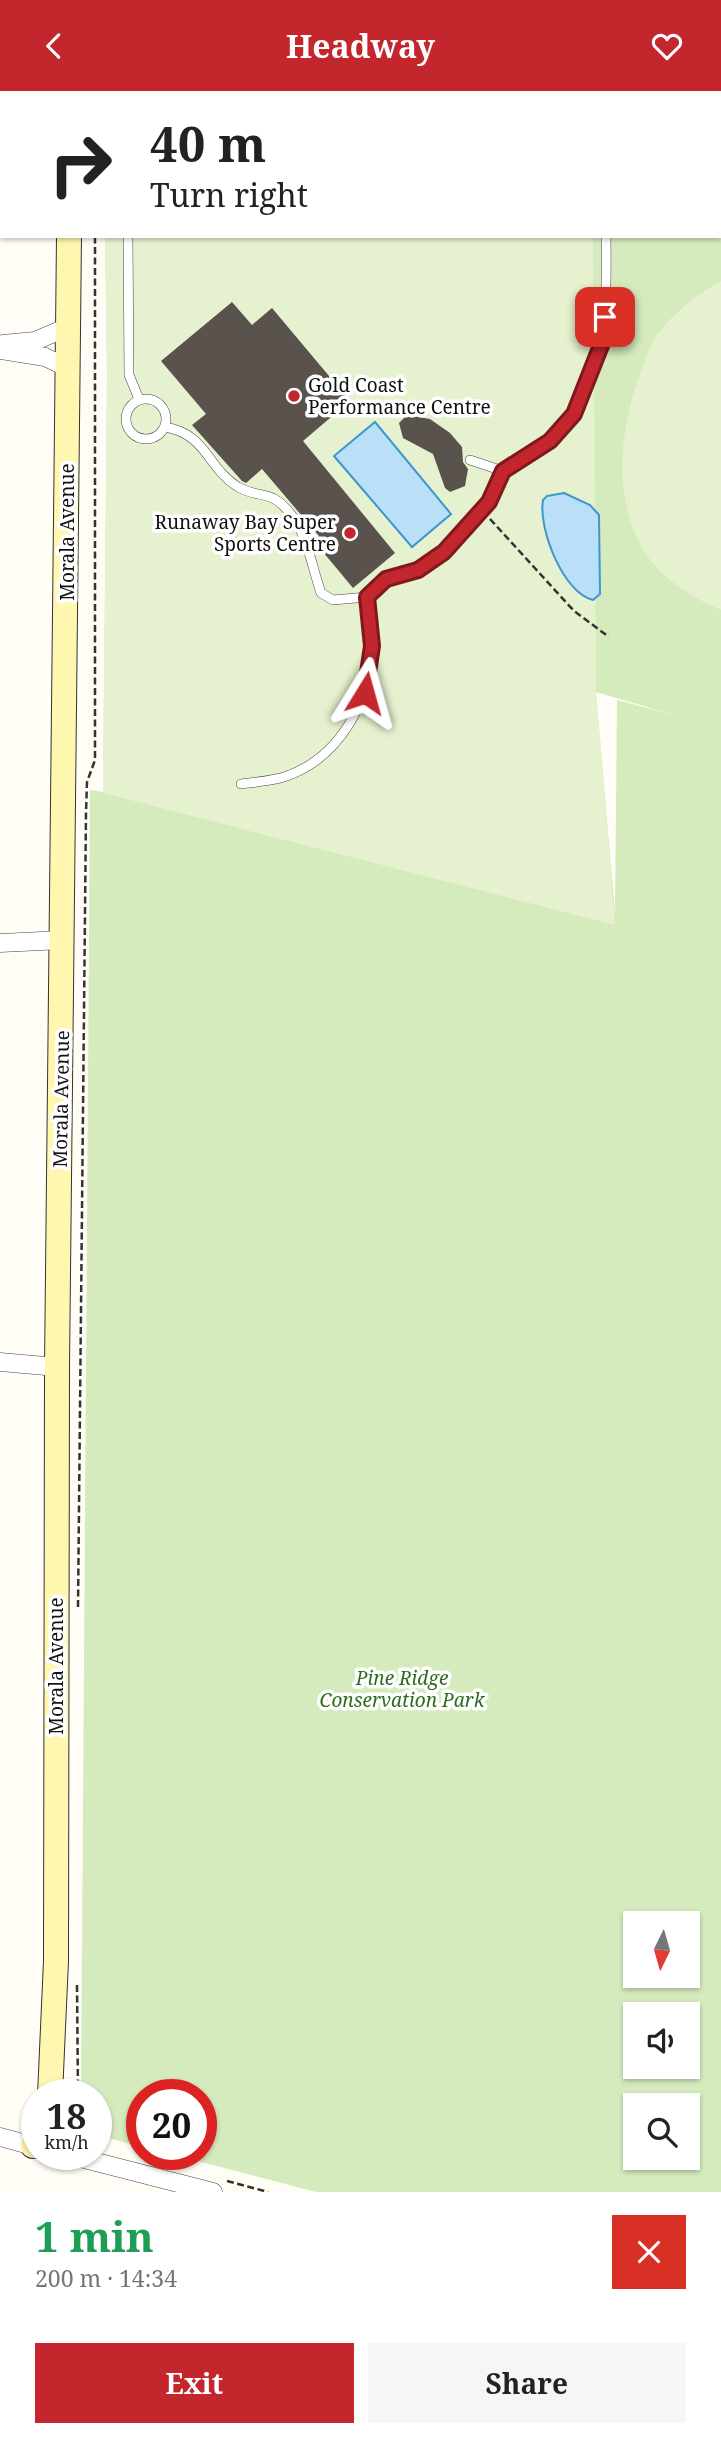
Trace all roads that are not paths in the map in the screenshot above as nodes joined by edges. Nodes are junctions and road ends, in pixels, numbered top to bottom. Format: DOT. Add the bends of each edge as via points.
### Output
graph roads {
  1 [pos="69,238"];
  2 [pos="128,238"];
  3 [pos="606,238"];
  4 [pos="68,327"];
  5 [pos="0,344"];
  6 [pos="0,350"];
  7 [pos="68,368"];
  8 [pos="139,399"];
  9 [pos="165,426"];
  10 [pos="470,460"];
  11 [pos="503,471"];
  12 [pos="367,597"];
  13 [pos="241,784"];
  14 [pos="64,940"];
  15 [pos="0,943"];
  16 [pos="0,1362"];
  17 [pos="57,1367"];
  18 [pos="56,1961"];
  19 [pos="51,2079"];
  20 [pos="63,2079"];
  21 [pos="0,2137"];
  22 [pos="21,2142"];
  23 [pos="112,2166"];
  24 [pos="213,2192"];
  1 -- 4 [label="street, Morala Avenue"];
  2 -- 8 [label="lane" via="129,375"];
  3 -- 11 [label="lane" via="604,338 574,414 550,441"];
  4 -- 5 [label="street" via="35,341"];
  4 -- 7 [label="street, Morala Avenue"];
  6 -- 7 [label="street" via="45,357"];
  7 -- 14 [label="street, Morala Avenue"];
  8 -- 9 [label="lane" via="160,404 166,414"];
  8 -- 9 [label="lane" via="126,413 125,422 133,435 151,439"];
  9 -- 12 [label="lane" via="194,437 236,485 269,494 292,515 321,593 333,600"];
  10 -- 11 [label="lane"];
  11 -- 12 [label="lane" via="483,511 444,552 418,570 386,579"];
  12 -- 13 [label="lane" via="372,646 365,693 344,733 319,759 284,777"];
  14 -- 15 [label="street"];
  14 -- 17 [label="street, Morala Avenue"];
  16 -- 17 [label="street"];
  17 -- 18 [label="street, Morala Avenue"];
  18 -- 19 [label="street, Morala Avenue"];
  18 -- 20 [label="street, Morala Avenue"];
  21 -- 22 [label="street"];
  23 -- 24 [label="street"];
}
